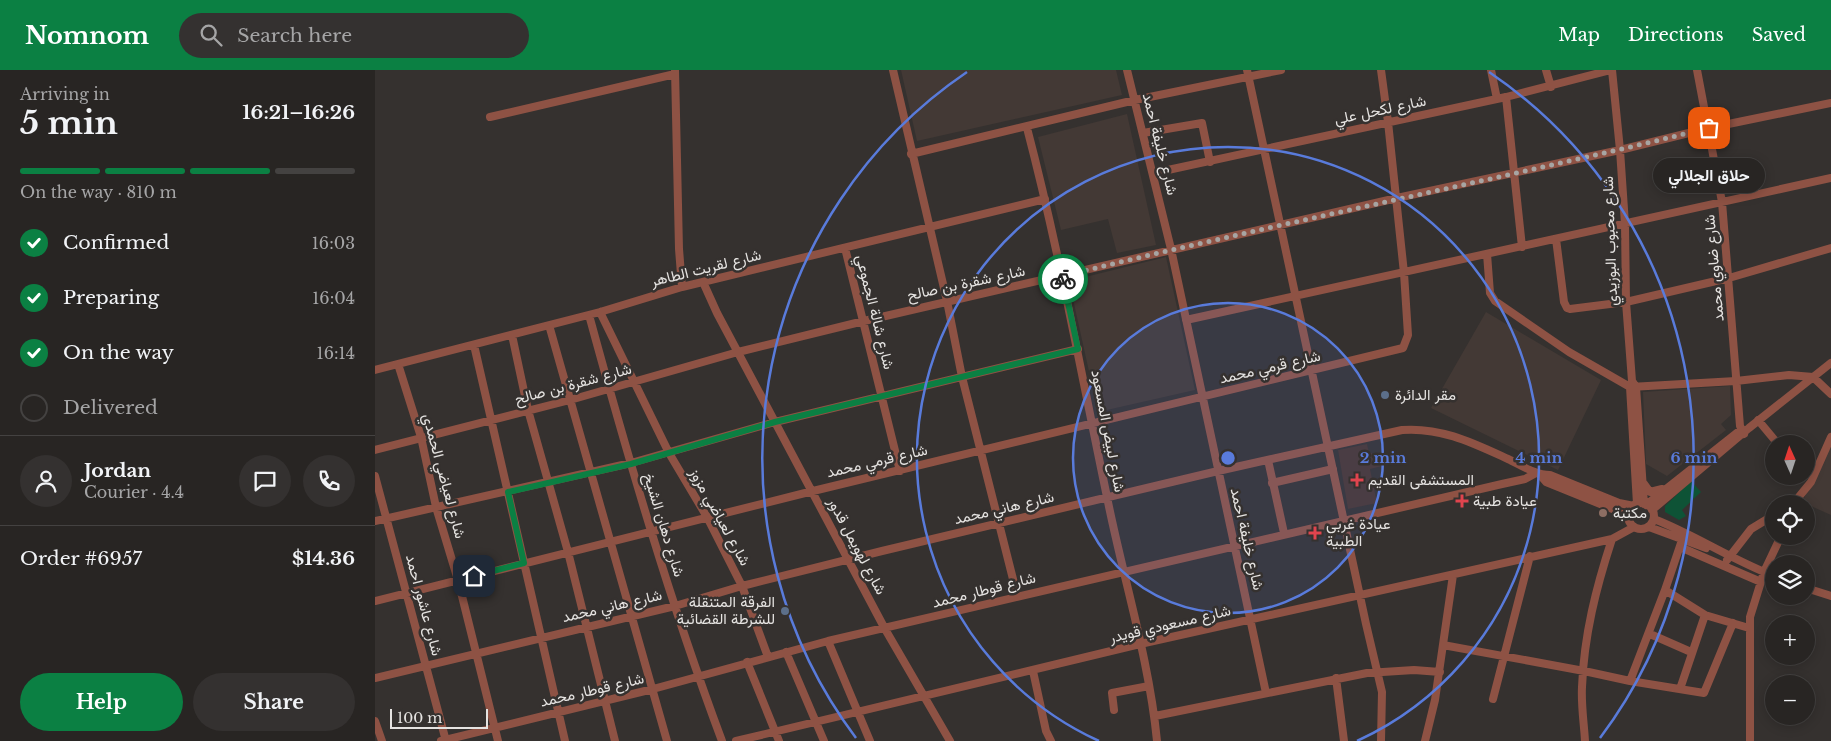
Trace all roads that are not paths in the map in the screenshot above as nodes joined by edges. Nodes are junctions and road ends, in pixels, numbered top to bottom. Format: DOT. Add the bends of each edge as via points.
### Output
graph roads {
  1 [pos="893,70"];
  2 [pos="1127,70"];
  3 [pos="1281,70"];
  4 [pos="1381,70"];
  5 [pos="1491,70"];
  6 [pos="1546,70"];
  7 [pos="1612,70"];
  8 [pos="1697,70"];
  9 [pos="675,72"];
  10 [pos="1248,74"];
  11 [pos="1551,86"];
  12 [pos="1506,97"];
  13 [pos="1497,99"];
  14 [pos="1135,100"];
  15 [pos="1831,103"];
  16 [pos="490,117"];
  17 [pos="1389,122"];
  18 [pos="1027,128"];
  19 [pos="1709,128"];
  20 [pos="1143,133"];
  21 [pos="1265,149"];
  22 [pos="1621,150"];
  23 [pos="911,154"];
  24 [pos="1210,162"];
  25 [pos="1514,173"];
  26 [pos="1154,174"];
  27 [pos="1831,178"];
  28 [pos="1397,198"];
  29 [pos="1045,199"];
  30 [pos="1722,202"];
  31 [pos="1625,224"];
  32 [pos="1281,226"];
  33 [pos="928,227"];
  34 [pos="1556,239"];
  35 [pos="1523,247"];
  36 [pos="845,248"];
  37 [pos="1831,248"];
  38 [pos="1171,249"];
  39 [pos="1487,254"];
  40 [pos="1404,273"];
  41 [pos="1063,276"];
  42 [pos="1729,278"];
  43 [pos="703,282"];
  44 [pos="682,287"];
  45 [pos="1296,296"];
  46 [pos="947,301"];
  47 [pos="1626,302"];
  48 [pos="600,312"];
  49 [pos="589,315"];
  50 [pos="1186,320"];
  51 [pos="864,321"];
  52 [pos="549,325"];
  53 [pos="512,335"];
  54 [pos="474,345"];
  55 [pos="1078,349"];
  56 [pos="738,352"];
  57 [pos="1831,363"];
  58 [pos="398,364"];
  59 [pos="375,370"];
  60 [pos="1313,371"];
  61 [pos="1813,376"];
  62 [pos="962,377"];
  63 [pos="1736,381"];
  64 [pos="634,382"];
  65 [pos="1633,385"];
  66 [pos="609,389"];
  67 [pos="1831,394"];
  68 [pos="881,396"];
  69 [pos="1204,397"];
  70 [pos="570,400"];
  71 [pos="529,410"];
  72 [pos="492,420"];
  73 [pos="1758,420"];
  74 [pos="775,422"];
  75 [pos="1093,424"];
  76 [pos="1745,430"];
  77 [pos="1770,435"];
  78 [pos="421,437"];
  79 [pos="1831,437"];
  80 [pos="1329,446"];
  81 [pos="375,450"];
  82 [pos="981,451"];
  83 [pos="669,453"];
  84 [pos="1268,460"];
  85 [pos="631,464"];
  86 [pos="1815,466"];
  87 [pos="1333,469"];
  88 [pos="899,470"];
  89 [pos="1218,471"];
  90 [pos="589,473"];
  91 [pos="1538,474"];
  92 [pos="375,476"];
  93 [pos="1641,480"];
  94 [pos="548,483"];
  95 [pos="1272,483"];
  96 [pos="1666,487"];
  97 [pos="813,491"];
  98 [pos="508,492"];
  99 [pos="1107,498"];
  100 [pos="1643,506"];
  101 [pos="436,507"];
  102 [pos="707,517"];
  103 [pos="387,518"];
  104 [pos="1629,518"];
  105 [pos="1654,519"];
  106 [pos="1765,519"];
  107 [pos="1343,520"];
  108 [pos="375,521"];
  109 [pos="999,523"];
  110 [pos="1634,527"];
  111 [pos="1649,527"];
  112 [pos="653,532"];
  113 [pos="1284,533"];
  114 [pos="1612,539"];
  115 [pos="610,543"];
  116 [pos="1681,544"];
  117 [pos="1234,545"];
  118 [pos="1777,545"];
  119 [pos="569,552"];
  120 [pos="1720,552"];
  121 [pos="1530,556"];
  122 [pos="1731,558"];
  123 [pos="848,559"];
  124 [pos="524,563"];
  125 [pos="1719,564"];
  126 [pos="1124,572"];
  127 [pos="1764,572"];
  128 [pos="1453,575"];
  129 [pos="458,580"];
  130 [pos="1761,582"];
  131 [pos="742,586"];
  132 [pos="1665,590"];
  133 [pos="1815,591"];
  134 [pos="407,593"];
  135 [pos="1017,595"];
  136 [pos="1360,596"];
  137 [pos="1831,596"];
  138 [pos="375,601"];
  139 [pos="675,606"];
  140 [pos="631,614"];
  141 [pos="1705,615"];
  142 [pos="1252,620"];
  143 [pos="1733,623"];
  144 [pos="586,627"];
  145 [pos="885,628"];
  146 [pos="1749,628"];
  147 [pos="1650,634"];
  148 [pos="542,637"];
  149 [pos="828,641"];
  150 [pos="1140,644"];
  151 [pos="1443,645"];
  152 [pos="787,652"];
  153 [pos="1691,652"];
  154 [pos="476,654"];
  155 [pos="1504,656"];
  156 [pos="768,657"];
  157 [pos="747,662"];
  158 [pos="427,667"];
  159 [pos="1584,670"];
  160 [pos="1033,671"];
  161 [pos="1378,672"];
  162 [pos="1439,672"];
  163 [pos="375,678"];
  164 [pos="699,678"];
  165 [pos="1336,678"];
  166 [pos="1630,682"];
  167 [pos="1149,686"];
  168 [pos="653,689"];
  169 [pos="1680,689"];
  170 [pos="1266,693"];
  171 [pos="925,696"];
  172 [pos="1493,699"];
  173 [pos="605,700"];
  174 [pos="1114,710"];
  175 [pos="558,712"];
  176 [pos="858,712"];
  177 [pos="1155,716"];
  178 [pos="375,721"];
  179 [pos="816,722"];
  180 [pos="494,727"];
  181 [pos="775,732"];
  182 [pos="382,741"];
  183 [pos="444,741"];
  184 [pos="498,741"];
  185 [pos="565,741"];
  186 [pos="615,741"];
  187 [pos="667,741"];
  188 [pos="722,741"];
  189 [pos="736,741"];
  190 [pos="779,741"];
  191 [pos="824,741"];
  192 [pos="871,741"];
  193 [pos="950,741"];
  194 [pos="1051,741"];
  195 [pos="1157,741"];
  196 [pos="1344,741"];
  197 [pos="1381,741"];
  198 [pos="1425,741"];
  199 [pos="1585,741"];
  200 [pos="1750,741"];
  1 -- 23 [label="street"];
  2 -- 14 [label="street, شارع خليفة احمد"];
  3 -- 10 [label="street"];
  4 -- 17 [label="street, شارع قرمي محمد"];
  5 -- 13 [label="street"];
  6 -- 11 [label="street"];
  7 -- 11 [label="street, شارع لكحل علي"];
  7 -- 22 [label="street, شارع محبوب البوزيدي"];
  8 -- 19 [label="street, شارع ضاوي محمد"];
  9 -- 16 [label="street"];
  9 -- 44 [label="street"];
  10 -- 14 [label="street"];
  10 -- 21 [label="street"];
  11 -- 12 [label="street, شارع لكحل علي"];
  12 -- 13 [label="street, شارع لكحل علي"];
  12 -- 25 [label="street"];
  13 -- 17 [label="street, شارع لكحل علي"];
  14 -- 18 [label="street"];
  14 -- 20 [label="street, شارع خليفة احمد"];
  15 -- 19 [label="street, شارع شقرة بن صالح"];
  17 -- 21 [label="street, شارع لكحل علي"];
  17 -- 28 [label="street, شارع قرمي محمد"];
  18 -- 23 [label="street"];
  18 -- 29 [label="street, شارع لبيض المسعود"];
  19 -- 22 [label="street, شارع شقرة بن صالح"];
  19 -- 30 [label="street, شارع ضاوي محمد"];
  20 -- 24 [label="street" via="1203,123"];
  20 -- 26 [label="street, شارع خليفة احمد"];
  21 -- 24 [label="street, شارع لكحل علي"];
  21 -- 32 [label="street"];
  22 -- 25 [label="street, شارع شقرة بن صالح"];
  22 -- 31 [label="street, شارع محبوب البوزيدي"];
  23 -- 33 [label="street"];
  24 -- 26 [label="street, شارع لكحل علي"];
  25 -- 28 [label="street, شارع شقرة بن صالح"];
  25 -- 35 [label="street"];
  26 -- 38 [label="street, شارع خليفة احمد"];
  27 -- 30 [label="street"];
  28 -- 32 [label="street, شارع شقرة بن صالح"];
  28 -- 40 [label="street, شارع قرمي محمد"];
  29 -- 33 [label="street, شارع لقريت الطاهر"];
  29 -- 41 [label="street, شارع لبيض المسعود"];
  30 -- 31 [label="street"];
  30 -- 42 [label="street, شارع ضاوي محمد"];
  31 -- 34 [label="street"];
  31 -- 47 [label="street, شارع محبوب البوزيدي"];
  32 -- 38 [label="street, شارع شقرة بن صالح"];
  32 -- 45 [label="street"];
  33 -- 36 [label="street, شارع لقريت الطاهر"];
  33 -- 46 [label="street"];
  34 -- 35 [label="street"];
  34 -- 47 [label="street" via="1567,308"];
  35 -- 39 [label="street"];
  36 -- 43 [label="street, شارع لقريت الطاهر"];
  36 -- 51 [label="street, شارع شالة الجموعي"];
  37 -- 42 [label="street"];
  38 -- 41 [label="street, شارع شقرة بن صالح"];
  38 -- 50 [label="street, شارع خليفة احمد"];
  39 -- 40 [label="street"];
  39 -- 65 [label="street" via="1490,293 1495,301 1569,352"];
  40 -- 45 [label="street"];
  40 -- 60 [label="street, شارع قرمي محمد" via="1407,341 1403,348"];
  41 -- 46 [label="street, شارع شقرة بن صالح"];
  41 -- 55 [label="street, شارع لبيض المسعود"];
  42 -- 47 [label="street"];
  42 -- 63 [label="street, شارع ضاوي محمد"];
  43 -- 44 [label="street, شارع لقريت الطاهر"];
  43 -- 56 [label="street, شارع لهويمل قدور"];
  44 -- 48 [label="street, شارع لقريت الطاهر"];
  45 -- 50 [label="street"];
  45 -- 60 [label="street"];
  46 -- 51 [label="street, شارع شقرة بن صالح"];
  46 -- 62 [label="street"];
  47 -- 65 [label="street, شارع محبوب البوزيدي"];
  48 -- 49 [label="street, شارع لقريت الطاهر"];
  48 -- 64 [label="street, شارع لعياضي مزوز"];
  49 -- 52 [label="street, شارع لقريت الطاهر"];
  49 -- 66 [label="street, شارع دهان الشيخ"];
  50 -- 69 [label="street, شارع خليفة احمد"];
  51 -- 56 [label="street, شارع شقرة بن صالح"];
  51 -- 68 [label="street, شارع شالة الجموعي"];
  52 -- 53 [label="street, شارع لقريت الطاهر"];
  52 -- 70 [label="street"];
  53 -- 54 [label="street, شارع لقريت الطاهر"];
  53 -- 71 [label="street"];
  54 -- 58 [label="street, شارع لقريت الطاهر"];
  54 -- 72 [label="street"];
  55 -- 62 [label="street"];
  55 -- 75 [label="street, شارع لبيض المسعود"];
  56 -- 64 [label="street, شارع شقرة بن صالح"];
  56 -- 74 [label="street, شارع لهويمل قدور"];
  57 -- 61 [label="street"];
  58 -- 59 [label="street, شارع لقريت الطاهر"];
  58 -- 78 [label="street, شارع لعياضي الحمدي"];
  60 -- 69 [label="street, شارع قرمي محمد"];
  60 -- 80 [label="street"];
  61 -- 63 [label="street" via="1789,375"];
  61 -- 67 [label="street"];
  61 -- 73 [label="street"];
  62 -- 68 [label="street"];
  62 -- 82 [label="street"];
  63 -- 65 [label="street"];
  63 -- 76 [label="street, شارع ضاوي محمد"];
  64 -- 66 [label="street, شارع شقرة بن صالح"];
  64 -- 83 [label="street, شارع لعياضي مزوز"];
  65 -- 93 [label="street"];
  65 -- 100 [label="street"];
  66 -- 70 [label="street, شارع شقرة بن صالح"];
  66 -- 85 [label="street, شارع دهان الشيخ"];
  68 -- 74 [label="street"];
  68 -- 88 [label="street, شارع شالة الجموعي"];
  69 -- 75 [label="street, شارع قرمي محمد"];
  69 -- 89 [label="street, شارع خليفة احمد"];
  70 -- 71 [label="street, شارع شقرة بن صالح"];
  70 -- 90 [label="street"];
  71 -- 72 [label="street, شارع شقرة بن صالح"];
  71 -- 94 [label="street"];
  72 -- 78 [label="street, شارع شقرة بن صالح"];
  72 -- 98 [label="street"];
  73 -- 76 [label="street"];
  73 -- 77 [label="street"];
  74 -- 83 [label="street"];
  74 -- 97 [label="street, شارع لهويمل قدور"];
  75 -- 82 [label="street, شارع قرمي محمد"];
  75 -- 99 [label="street, شارع لبيض المسعود"];
  76 -- 96 [label="street"];
  76 -- 100 [label="street"];
  78 -- 81 [label="street, شارع شقرة بن صالح"];
  78 -- 101 [label="street, شارع لعياضي الحمدي"];
  79 -- 86 [label="street"];
  80 -- 84 [label="street, شارع هاني محمد"];
  80 -- 87 [label="street"];
  80 -- 91 [label="street, شارع هاني محمد" via="1396,430 1430,429"];
  82 -- 88 [label="street, شارع قرمي محمد"];
  82 -- 109 [label="street"];
  83 -- 85 [label="street"];
  83 -- 102 [label="street, شارع لعياضي مزوز"];
  84 -- 89 [label="street, شارع هاني محمد"];
  84 -- 95 [label="street"];
  85 -- 90 [label="street"];
  85 -- 112 [label="street, شارع دهان الشيخ"];
  87 -- 95 [label="street"];
  87 -- 107 [label="street"];
  88 -- 97 [label="street, شارع قرمي محمد"];
  89 -- 99 [label="street, شارع هاني محمد"];
  89 -- 117 [label="street, شارع خليفة احمد"];
  90 -- 94 [label="street"];
  90 -- 115 [label="street"];
  91 -- 100 [label="street, شارع هاني محمد" via="1550,475 1619,503"];
  91 -- 104 [label="street" via="1546,482"];
  91 -- 107 [label="street, شارع قوطار محمد"];
  92 -- 103 [label="street, شارع عاشور احمد"];
  93 -- 96 [label="street" via="1650,492"];
  93 -- 100 [label="street"];
  94 -- 98 [label="street"];
  94 -- 119 [label="street"];
  95 -- 113 [label="street"];
  96 -- 100 [label="street"];
  97 -- 102 [label="street, شارع قرمي محمد"];
  97 -- 123 [label="street, شارع لهويمل قدور"];
  98 -- 101 [label="street"];
  98 -- 124 [label="street"];
  99 -- 109 [label="street, شارع هاني محمد"];
  99 -- 126 [label="street, شارع لبيض المسعود"];
  100 -- 104 [label="street"];
  100 -- 105 [label="street"];
  101 -- 103 [label="street"];
  101 -- 129 [label="street, شارع لعياضي الحمدي"];
  102 -- 112 [label="street, شارع قرمي محمد"];
  102 -- 131 [label="street, شارع لعياضي مزوز"];
  103 -- 108 [label="street"];
  103 -- 134 [label="street, شارع عاشور احمد"];
  104 -- 110 [label="street"];
  105 -- 111 [label="street"];
  105 -- 120 [label="street"];
  106 -- 122 [label="street" via="1747,534"];
  107 -- 113 [label="street, شارع قوطار محمد"];
  107 -- 136 [label="street"];
  109 -- 123 [label="street, شارع هاني محمد"];
  109 -- 135 [label="street"];
  110 -- 111 [label="street"];
  110 -- 114 [label="street, شارع مسعودي قويدر"];
  111 -- 116 [label="street"];
  112 -- 115 [label="street, شارع قرمي محمد"];
  112 -- 139 [label="street, شارع دهان الشيخ"];
  113 -- 117 [label="street, شارع قوطار محمد"];
  114 -- 121 [label="street, شارع مسعودي قويدر"];
  114 -- 159 [label="street" via="1591,606"];
  115 -- 119 [label="street, شارع قرمي محمد"];
  115 -- 140 [label="street"];
  116 -- 120 [label="street"];
  116 -- 125 [label="street"];
  116 -- 132 [label="street"];
  117 -- 126 [label="street, شارع قوطار محمد"];
  117 -- 142 [label="street, شارع خليفة احمد"];
  118 -- 127 [label="street"];
  119 -- 124 [label="street, شارع قرمي محمد"];
  119 -- 144 [label="street"];
  120 -- 122 [label="street"];
  121 -- 128 [label="street, شارع مسعودي قويدر"];
  121 -- 155 [label="street"];
  122 -- 125 [label="street"];
  122 -- 127 [label="street"];
  123 -- 131 [label="street, شارع هاني محمد"];
  123 -- 145 [label="street, شارع لهويمل قدور"];
  124 -- 129 [label="street, شارع قرمي محمد"];
  124 -- 148 [label="street"];
  125 -- 130 [label="street"];
  126 -- 135 [label="street, شارع قوطار محمد"];
  126 -- 150 [label="street, شارع لبيض المسعود"];
  127 -- 130 [label="street"];
  128 -- 136 [label="street, شارع مسعودي قويدر"];
  128 -- 151 [label="street"];
  129 -- 134 [label="street, شارع قرمي محمد"];
  129 -- 154 [label="street, شارع لعياضي الحمدي"];
  130 -- 146 [label="street"];
  131 -- 139 [label="street, شارع هاني محمد"];
  131 -- 156 [label="street, شارع لعياضي مزوز"];
  132 -- 141 [label="street"];
  132 -- 147 [label="street"];
  133 -- 137 [label="street"];
  134 -- 138 [label="street, شارع قرمي محمد"];
  134 -- 158 [label="street, شارع عاشور احمد"];
  135 -- 145 [label="street, شارع قوطار محمد"];
  136 -- 142 [label="street, شارع مسعودي قويدر"];
  136 -- 161 [label="street"];
  139 -- 140 [label="street, شارع هاني محمد"];
  139 -- 164 [label="street, شارع دهان الشيخ"];
  140 -- 144 [label="street, شارع هاني محمد"];
  140 -- 168 [label="street"];
  141 -- 143 [label="street"];
  141 -- 153 [label="street"];
  142 -- 150 [label="street, شارع مسعودي قويدر"];
  142 -- 170 [label="street, شارع خليفة احمد"];
  143 -- 146 [label="street"];
  143 -- 169 [label="street" via="1705,692"];
  144 -- 148 [label="street, شارع هاني محمد"];
  144 -- 173 [label="street"];
  145 -- 149 [label="street, شارع قوطار محمد"];
  145 -- 171 [label="street, شارع لهويمل قدور"];
  146 -- 200 [label="street"];
  147 -- 153 [label="street"];
  147 -- 166 [label="street"];
  148 -- 154 [label="street, شارع هاني محمد"];
  148 -- 175 [label="street"];
  149 -- 152 [label="street, شارع قوطار محمد"];
  149 -- 176 [label="street"];
  150 -- 160 [label="street, شارع مسعودي قويدر"];
  150 -- 167 [label="street, شارع لبيض المسعود"];
  151 -- 155 [label="street"];
  151 -- 162 [label="street"];
  152 -- 156 [label="street, شارع قوطار محمد"];
  152 -- 179 [label="street"];
  153 -- 169 [label="street"];
  154 -- 158 [label="street, شارع هاني محمد"];
  154 -- 180 [label="street, شارع لعياضي الحمدي"];
  155 -- 159 [label="street"];
  155 -- 172 [label="street"];
  156 -- 157 [label="street, شارع قوطار محمد"];
  157 -- 164 [label="street, شارع قوطار محمد"];
  157 -- 181 [label="street"];
  158 -- 163 [label="street, شارع هاني محمد"];
  158 -- 183 [label="street, شارع عاشور احمد"];
  159 -- 166 [label="street"];
  159 -- 199 [label="street"];
  160 -- 171 [label="street, شارع مسعودي قويدر"];
  160 -- 194 [label="street"];
  161 -- 162 [label="street"];
  161 -- 165 [label="street"];
  161 -- 197 [label="street" via="1382,692"];
  162 -- 198 [label="street"];
  164 -- 168 [label="street, شارع قوطار محمد"];
  164 -- 188 [label="street, شارع دهان الشيخ"];
  165 -- 170 [label="street"];
  165 -- 196 [label="street"];
  166 -- 169 [label="street"];
  167 -- 174 [label="street" via="1112,693"];
  167 -- 177 [label="street, شارع لبيض المسعود"];
  168 -- 173 [label="street, شارع قوطار محمد"];
  168 -- 187 [label="street"];
  170 -- 177 [label="street"];
  171 -- 176 [label="street, شارع مسعودي قويدر"];
  171 -- 193 [label="street, شارع لهويمل قدور"];
  173 -- 175 [label="street, شارع قوطار محمد"];
  173 -- 186 [label="street"];
  175 -- 180 [label="street, شارع قوطار محمد"];
  175 -- 185 [label="street"];
  176 -- 179 [label="street, شارع مسعودي قويدر"];
  176 -- 192 [label="street"];
  177 -- 195 [label="street, شارع لبيض المسعود"];
  178 -- 182 [label="street"];
  179 -- 181 [label="street, شارع مسعودي قويدر"];
  179 -- 191 [label="street"];
  180 -- 183 [label="street, شارع قوطار محمد"];
  180 -- 184 [label="street, شارع لعياضي الحمدي"];
  181 -- 189 [label="street, شارع مسعودي قويدر"];
  181 -- 190 [label="street"];
}
